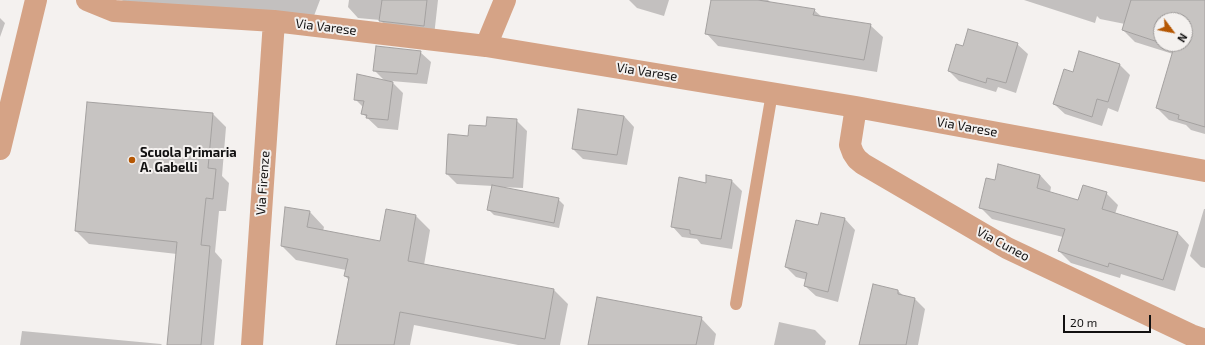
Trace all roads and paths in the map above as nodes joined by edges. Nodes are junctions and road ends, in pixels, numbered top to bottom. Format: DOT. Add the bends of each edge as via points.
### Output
graph roads {
  1 [pos="36,0"];
  2 [pos="87,0"];
  3 [pos="505,0"];
  4 [pos="117,5"];
  5 [pos="274,21"];
  6 [pos="486,46"];
  7 [pos="772,93"];
  8 [pos="856,106"];
  9 [pos="0,149"];
  10 [pos="1205,170"];
  11 [pos="736,304"];
  12 [pos="1205,340"];
  13 [pos="252,345"];
  1 -- 9 [label="street"];
  2 -- 4 [label="street, Via Varese"];
  3 -- 6 [label="street"];
  4 -- 5 [label="street, Via Varese"];
  5 -- 6 [label="street, Via Varese"];
  5 -- 13 [label="street, Via Firenze"];
  6 -- 7 [label="street, Via Varese"];
  7 -- 8 [label="street, Via Varese"];
  7 -- 11 [label="lane"];
  8 -- 10 [label="street, Via Varese"];
  8 -- 12 [label="street, Via Cuneo" via="850,145 857,159 863,164 1008,248"];
}
